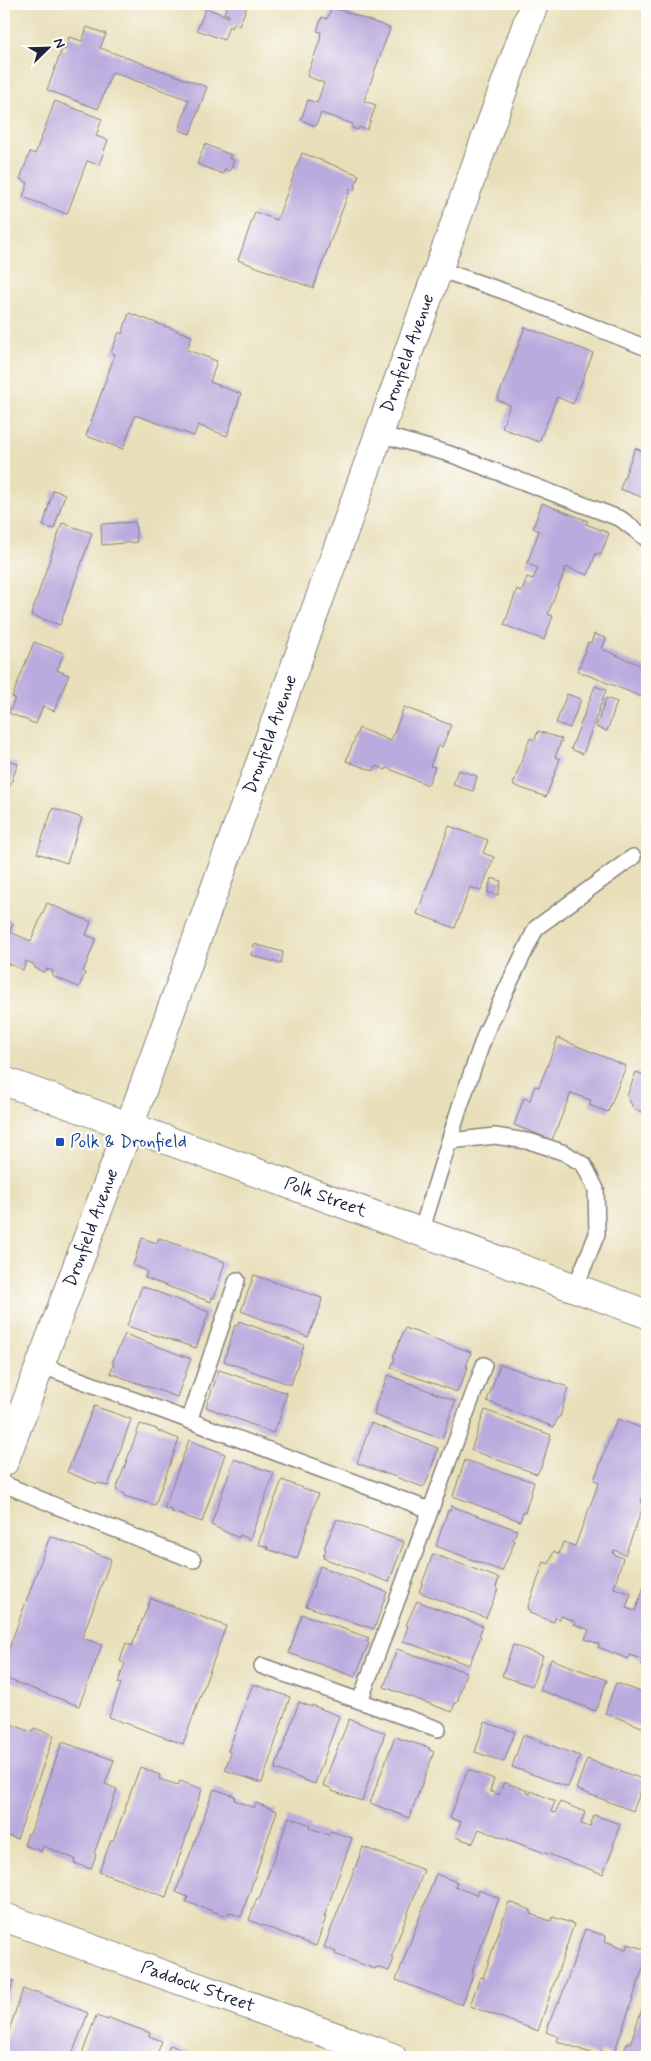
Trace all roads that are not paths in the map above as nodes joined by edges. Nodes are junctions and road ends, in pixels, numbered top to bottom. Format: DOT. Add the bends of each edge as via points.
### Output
graph roads {
  1 [pos="534,4"];
  2 [pos="438,269"];
  3 [pos="647,348"];
  4 [pos="379,434"];
  5 [pos="647,538"];
  6 [pos="632,857"];
  7 [pos="4,1081"];
  8 [pos="129,1127"];
  9 [pos="450,1141"];
  10 [pos="421,1232"];
  11 [pos="237,1280"];
  12 [pos="575,1288"];
  13 [pos="647,1314"];
  14 [pos="40,1365"];
  15 [pos="484,1365"];
  16 [pos="189,1421"];
  17 [pos="4,1462"];
  18 [pos="4,1484"];
  19 [pos="430,1510"];
  20 [pos="193,1560"];
  21 [pos="262,1666"];
  22 [pos="360,1701"];
  23 [pos="438,1729"];
  24 [pos="4,1917"];
  25 [pos="392,2057"];
  1 -- 2 [label="street, Dronfield Avenue"];
  2 -- 3 [label="lane"];
  2 -- 4 [label="street, Dronfield Avenue"];
  4 -- 5 [label="lane" via="450,454 621,518"];
  4 -- 8 [label="street, Dronfield Avenue"];
  6 -- 9 [label="lane" via="536,928 486,1032"];
  7 -- 8 [label="street, Polk Street"];
  8 -- 10 [label="street, Polk Street"];
  8 -- 14 [label="street, Dronfield Avenue"];
  9 -- 10 [label="lane"];
  9 -- 12 [label="lane" via="495,1136 532,1142 565,1153 584,1165 596,1189 597,1234"];
  10 -- 12 [label="street, Polk Street"];
  11 -- 16 [label="lane"];
  12 -- 13 [label="street, Polk Street"];
  14 -- 16 [label="lane"];
  14 -- 17 [label="street, Dronfield Avenue"];
  15 -- 19 [label="lane"];
  16 -- 19 [label="lane"];
  18 -- 20 [label="lane"];
  19 -- 22 [label="lane"];
  21 -- 22 [label="lane"];
  22 -- 23 [label="lane"];
  24 -- 25 [label="street, Paddock Street"];
}
